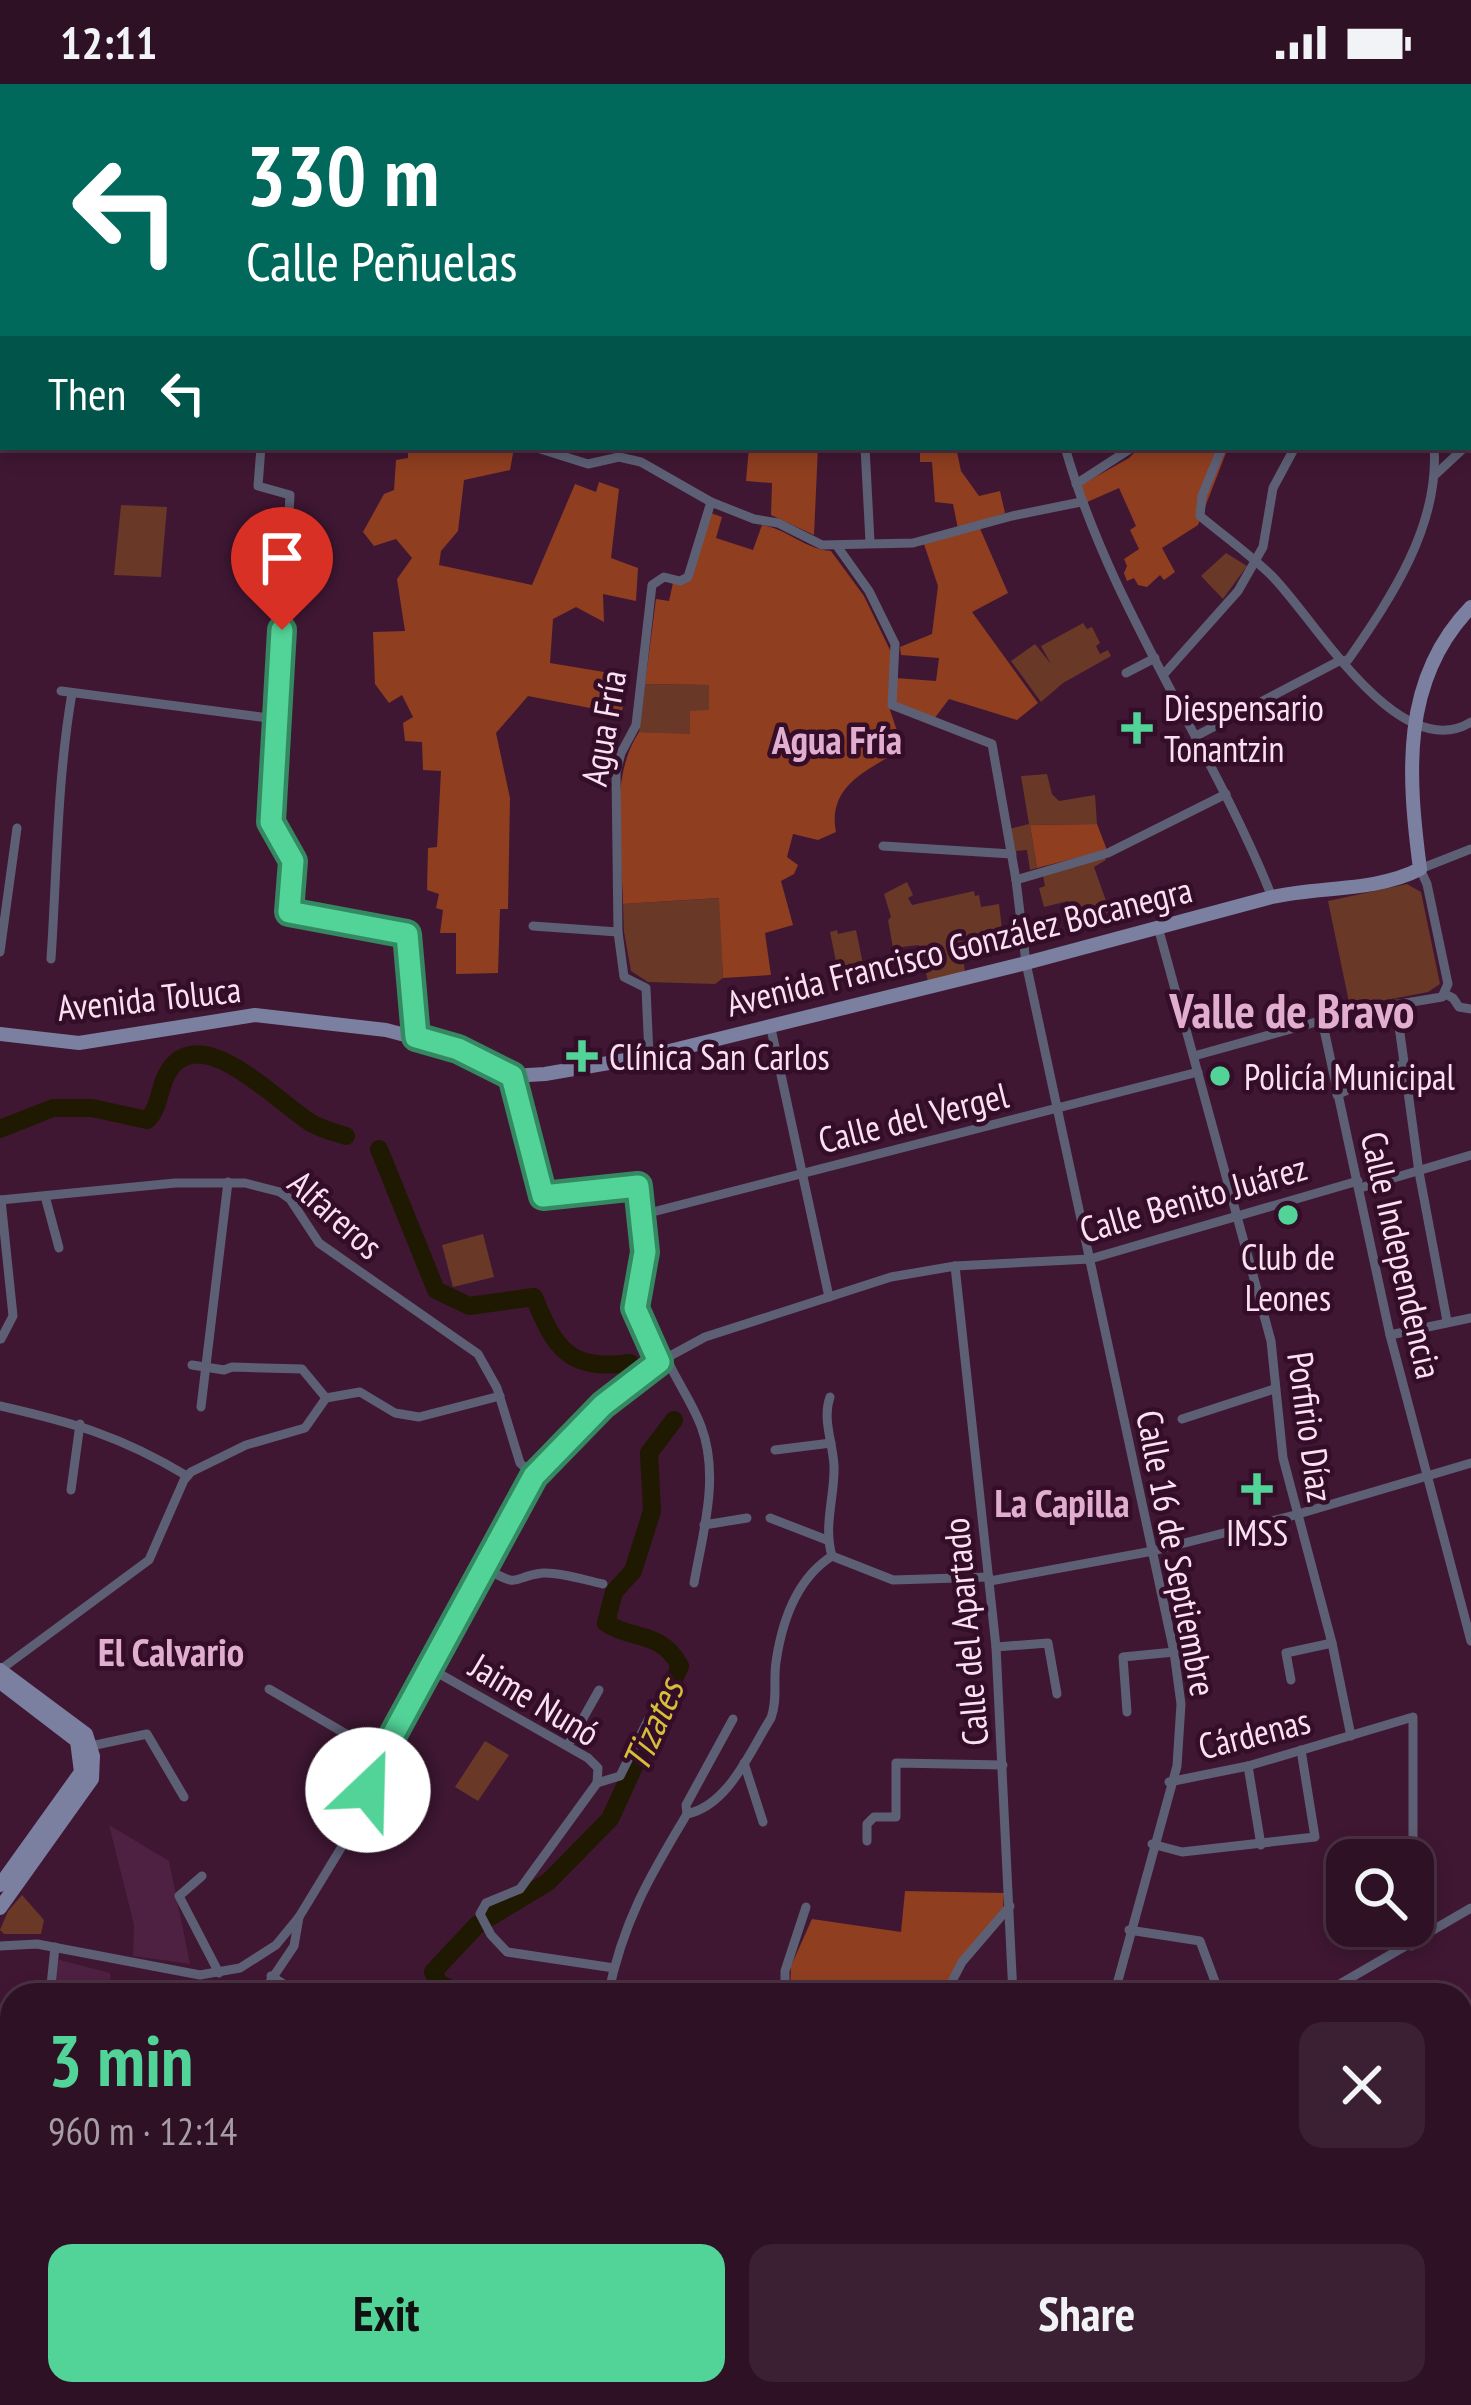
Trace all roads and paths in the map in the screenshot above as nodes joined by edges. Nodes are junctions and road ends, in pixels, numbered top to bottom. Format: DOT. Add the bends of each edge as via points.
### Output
graph roads {
  1 [pos="261,450"];
  2 [pos="544,450"];
  3 [pos="639,450"];
  4 [pos="865,450"];
  5 [pos="1066,450"];
  6 [pos="1128,450"];
  7 [pos="1293,450"];
  8 [pos="1434,450"];
  9 [pos="1462,450"];
  10 [pos="1220,452"];
  11 [pos="634,460"];
  12 [pos="1436,474"];
  13 [pos="1076,484"];
  14 [pos="711,502"];
  15 [pos="1081,502"];
  16 [pos="870,542"];
  17 [pos="837,546"];
  18 [pos="1254,561"];
  19 [pos="1471,607"];
  20 [pos="1155,658"];
  21 [pos="1339,661"];
  22 [pos="1126,673"];
  23 [pos="1164,674"];
  24 [pos="276,719"];
  25 [pos="1414,721"];
  26 [pos="1471,722"];
  27 [pos="1196,736"];
  28 [pos="1226,794"];
  29 [pos="1245,801"];
  30 [pos="1232,807"];
  31 [pos="17,828"];
  32 [pos="884,847"];
  33 [pos="1471,849"];
  34 [pos="1012,854"];
  35 [pos="1420,869"];
  36 [pos="1016,880"];
  37 [pos="1272,898"];
  38 [pos="533,926"];
  39 [pos="1158,927"];
  40 [pos="618,932"];
  41 [pos="0,952"];
  42 [pos="51,958"];
  43 [pos="1026,963"];
  44 [pos="1444,994"];
  45 [pos="1396,1004"];
  46 [pos="1471,1009"];
  47 [pos="1322,1020"];
  48 [pos="770,1024"];
  49 [pos="0,1034"];
  50 [pos="416,1037"];
  51 [pos="649,1056"];
  52 [pos="1194,1056"];
  53 [pos="1403,1064"];
  54 [pos="1198,1072"];
  55 [pos="512,1076"];
  56 [pos="1337,1095"];
  57 [pos="1060,1107"];
  58 [pos="1471,1155"];
  59 [pos="804,1172"];
  60 [pos="1419,1172"];
  61 [pos="228,1182"];
  62 [pos="1359,1184"];
  63 [pos="45,1196"];
  64 [pos="0,1200"];
  65 [pos="1236,1214"];
  66 [pos="641,1215"];
  67 [pos="59,1248"];
  68 [pos="1090,1259"];
  69 [pos="955,1266"];
  70 [pos="829,1297"];
  71 [pos="1471,1318"];
  72 [pos="1448,1321"];
  73 [pos="1390,1335"];
  74 [pos="1,1339"];
  75 [pos="663,1360"];
  76 [pos="192,1365"];
  77 [pos="206,1369"];
  78 [pos="1274,1389"];
  79 [pos="500,1396"];
  80 [pos="830,1397"];
  81 [pos="326,1398"];
  82 [pos="0,1406"];
  83 [pos="201,1407"];
  84 [pos="1183,1419"];
  85 [pos="80,1424"];
  86 [pos="831,1443"];
  87 [pos="775,1450"];
  88 [pos="1471,1463"];
  89 [pos="1427,1474"];
  90 [pos="187,1476"];
  91 [pos="534,1476"];
  92 [pos="71,1490"];
  93 [pos="1295,1515"];
  94 [pos="770,1518"];
  95 [pos="746,1519"];
  96 [pos="704,1525"];
  97 [pos="827,1540"];
  98 [pos="1154,1551"];
  99 [pos="832,1556"];
  100 [pos="487,1569"];
  101 [pos="989,1579"];
  102 [pos="603,1583"];
  103 [pos="694,1583"];
  104 [pos="1471,1642"];
  105 [pos="1332,1643"];
  106 [pos="995,1647"];
  107 [pos="1174,1652"];
  108 [pos="430,1669"];
  109 [pos="0,1670"];
  110 [pos="1291,1680"];
  111 [pos="0,1682"];
  112 [pos="269,1689"];
  113 [pos="599,1690"];
  114 [pos="1057,1694"];
  115 [pos="1126,1712"];
  116 [pos="648,1720"];
  117 [pos="733,1720"];
  118 [pos="1351,1736"];
  119 [pos="568,1745"];
  120 [pos="91,1746"];
  121 [pos="1301,1750"];
  122 [pos="382,1755"];
  123 [pos="744,1762"];
  124 [pos="1003,1765"];
  125 [pos="1248,1766"];
  126 [pos="1169,1782"];
  127 [pos="597,1783"];
  128 [pos="184,1797"];
  129 [pos="687,1814"];
  130 [pos="763,1822"];
  131 [pos="1413,1839"];
  132 [pos="867,1841"];
  133 [pos="1153,1844"];
  134 [pos="1261,1845"];
  135 [pos="202,1876"];
  136 [pos="0,1885"];
  137 [pos="806,1906"];
  138 [pos="1010,1906"];
  139 [pos="0,1908"];
  140 [pos="1471,1908"];
  141 [pos="299,1917"];
  142 [pos="1129,1930"];
  143 [pos="1434,1931"];
  144 [pos="0,1946"];
  145 [pos="55,1947"];
  146 [pos="1409,1947"];
  147 [pos="614,1968"];
  148 [pos="219,1973"];
  149 [pos="271,1976"];
  150 [pos="51,1983"];
  151 [pos="267,1983"];
  152 [pos="282,1983"];
  153 [pos="611,1983"];
  154 [pos="785,1983"];
  155 [pos="951,1983"];
  156 [pos="1013,1983"];
  157 [pos="1117,1983"];
  158 [pos="1216,1983"];
  159 [pos="1343,1983"];
  1 -- 24 [label="street" via="258,486 290,495"];
  2 -- 11 [label="street" via="588,464"];
  3 -- 11 [label="street"];
  4 -- 16 [label="street"];
  5 -- 13 [label="street"];
  6 -- 13 [label="street"];
  7 -- 18 [label="street" via="1273,488"];
  8 -- 12 [label="street"];
  9 -- 12 [label="street"];
  10 -- 18 [label="street" via="1200,516"];
  11 -- 14 [label="street"];
  12 -- 21 [label="street" via="1417,544 1371,627"];
  13 -- 15 [label="street"];
  14 -- 17 [label="street"];
  14 -- 40 [label="street, Agua Fría" via="688,577 652,585 636,725 616,773"];
  15 -- 16 [label="street" via="913,543"];
  15 -- 20 [label="street"];
  16 -- 17 [label="street"];
  17 -- 34 [label="street, Calle 16 de Septiembre" via="895,644 892,705 992,744"];
  18 -- 21 [label="street"];
  18 -- 23 [label="street" via="1228,604"];
  19 -- 25 [label="street" via="1428,670"];
  20 -- 22 [label="street"];
  20 -- 23 [label="street"];
  21 -- 25 [label="street"];
  21 -- 27 [label="street"];
  23 -- 27 [label="street"];
  24 -- 42 [label="street" via="67,692"];
  24 -- 50 [label="street" via="271,822 293,861 289,912 407,934"];
  25 -- 26 [label="street" via="1448,733"];
  25 -- 35 [label="street"];
  27 -- 28 [label="street"];
  28 -- 30 [label="street"];
  28 -- 36 [label="street" via="1108,853"];
  29 -- 30 [label="street"];
  30 -- 37 [label="street"];
  31 -- 41 [label="street"];
  32 -- 34 [label="street"];
  33 -- 35 [label="street"];
  34 -- 36 [label="street, Calle 16 de Septiembre"];
  35 -- 37 [label="street, Avenida Francisco González Bocanegra"];
  35 -- 44 [label="street"];
  36 -- 43 [label="street, Calle 16 de Septiembre"];
  37 -- 39 [label="street, Avenida Francisco González Bocanegra"];
  38 -- 40 [label="street"];
  39 -- 43 [label="street, Avenida Francisco González Bocanegra"];
  39 -- 52 [label="street, Porfirio Díaz"];
  40 -- 51 [label="street, Agua Fría" via="624,977 646,988"];
  43 -- 48 [label="street, Avenida Francisco González Bocanegra"];
  43 -- 57 [label="street, Calle 16 de Septiembre"];
  44 -- 45 [label="street"];
  44 -- 46 [label="street"];
  45 -- 47 [label="street"];
  45 -- 53 [label="street"];
  47 -- 52 [label="street"];
  47 -- 56 [label="street, Calle Independencia"];
  48 -- 51 [label="street, Avenida Francisco González Bocanegra"];
  48 -- 59 [label="street"];
  49 -- 50 [label="street, Avenida Toluca" via="79,1043 255,1015"];
  50 -- 55 [label="street, Avenida Toluca"];
  51 -- 55 [label="street, Avenida Francisco González Bocanegra"];
  52 -- 54 [label="street, Porfirio Díaz"];
  53 -- 56 [label="street"];
  53 -- 60 [label="street"];
  54 -- 57 [label="street, Calle del Vergel"];
  54 -- 65 [label="street, Porfirio Díaz"];
  55 -- 66 [label="street" via="543,1196 638,1186"];
  56 -- 62 [label="street, Calle Independencia"];
  57 -- 59 [label="street, Calle del Vergel"];
  57 -- 68 [label="street, Calle 16 de Septiembre"];
  58 -- 60 [label="street, Calle Benito Juárez"];
  59 -- 66 [label="street, Calle del Vergel"];
  59 -- 70 [label="street"];
  60 -- 62 [label="street, Calle Benito Juárez"];
  60 -- 72 [label="street"];
  61 -- 63 [label="street, Alfareros"];
  61 -- 77 [label="street"];
  61 -- 79 [label="street, Alfareros" via="285,1195 319,1243 478,1354"];
  62 -- 65 [label="street, Calle Benito Juárez"];
  62 -- 73 [label="street, Calle Independencia"];
  63 -- 64 [label="street, Alfareros"];
  63 -- 67 [label="street"];
  64 -- 74 [label="street" via="13,1316"];
  65 -- 68 [label="street, Calle Benito Juárez"];
  65 -- 78 [label="street, Porfirio Díaz" via="1271,1341"];
  66 -- 75 [label="street" via="645,1252 635,1308"];
  68 -- 69 [label="street, Calle Benito Juárez"];
  68 -- 98 [label="street, Calle 16 de Septiembre"];
  69 -- 70 [label="street, Calle Benito Juárez"];
  69 -- 101 [label="street, Calle del Apartado"];
  70 -- 75 [label="street, Calle Benito Juárez" via="705,1337"];
  71 -- 72 [label="street"];
  72 -- 73 [label="street"];
  73 -- 89 [label="street, Calle Independencia"];
  75 -- 91 [label="street, Calle Benito Juárez" via="603,1405"];
  75 -- 96 [label="street" via="707,1445"];
  76 -- 77 [label="street"];
  77 -- 81 [label="street" via="302,1369"];
  77 -- 83 [label="street"];
  78 -- 84 [label="street"];
  78 -- 93 [label="street, Porfirio Díaz"];
  79 -- 81 [label="street" via="419,1418 360,1392"];
  79 -- 91 [label="street, Alfareros" via="516,1454"];
  80 -- 86 [label="street"];
  81 -- 90 [label="street" via="305,1428 247,1445"];
  82 -- 85 [label="street"];
  85 -- 90 [label="street"];
  85 -- 92 [label="street"];
  86 -- 87 [label="street"];
  86 -- 97 [label="street"];
  88 -- 89 [label="street"];
  89 -- 93 [label="street"];
  89 -- 104 [label="street, Calle Independencia"];
  90 -- 109 [label="street" via="149,1560"];
  91 -- 100 [label="street, Calle Benito Juárez"];
  93 -- 98 [label="street"];
  93 -- 105 [label="street, Porfirio Díaz"];
  94 -- 97 [label="street"];
  95 -- 96 [label="street"];
  96 -- 103 [label="street"];
  97 -- 99 [label="street"];
  98 -- 101 [label="street"];
  98 -- 107 [label="street, Calle 16 de Septiembre"];
  99 -- 101 [label="street" via="892,1580"];
  99 -- 123 [label="street" via="794,1598 776,1660 774,1711"];
  100 -- 102 [label="street" via="506,1581 547,1573"];
  100 -- 108 [label="street, Calle Benito Juárez"];
  101 -- 106 [label="street, Calle del Apartado"];
  105 -- 110 [label="street" via="1286,1653"];
  105 -- 118 [label="street, Porfirio Díaz"];
  106 -- 114 [label="street" via="1048,1643"];
  106 -- 124 [label="street, Calle del Apartado"];
  107 -- 115 [label="street" via="1123,1657"];
  107 -- 126 [label="street, Calle 16 de Septiembre" via="1181,1731"];
  108 -- 119 [label="street, Jaime Nunó"];
  108 -- 122 [label="street, Calle Benito Juárez"];
  109 -- 120 [label="street" via="86,1734"];
  111 -- 136 [label="street" via="77,1741 82,1762"];
  112 -- 122 [label="street"];
  113 -- 119 [label="street"];
  116 -- 127 [label="street" via="620,1775"];
  117 -- 129 [label="street"];
  118 -- 121 [label="street, Cárdenas"];
  118 -- 131 [label="street" via="1413,1718"];
  119 -- 127 [label="street, Jaime Nunó" via="598,1768"];
  120 -- 128 [label="street" via="147,1734"];
  120 -- 139 [label="street" via="92,1779"];
  121 -- 125 [label="street, Cárdenas"];
  121 -- 134 [label="street" via="1315,1838"];
  122 -- 141 [label="street, Calle Benito Juárez" via="355,1825"];
  123 -- 129 [label="street" via="712,1804"];
  123 -- 130 [label="street"];
  124 -- 132 [label="street" via="896,1763 896,1817 874,1817"];
  124 -- 138 [label="street, Calle del Apartado"];
  125 -- 126 [label="street, Cárdenas"];
  125 -- 134 [label="street"];
  126 -- 133 [label="street, Calle 16 de Septiembre"];
  127 -- 147 [label="street" via="515,1893 486,1903 484,1923 507,1952"];
  129 -- 147 [label="street" via="625,1926"];
  133 -- 134 [label="street" via="1182,1852"];
  133 -- 142 [label="street, Calle 16 de Septiembre"];
  135 -- 148 [label="street" via="178,1896"];
  137 -- 154 [label="street"];
  138 -- 155 [label="street"];
  138 -- 156 [label="street, Calle del Apartado"];
  140 -- 143 [label="street"];
  141 -- 148 [label="street" via="268,1952"];
  141 -- 149 [label="street" via="294,1946"];
  142 -- 157 [label="street, Calle 16 de Septiembre"];
  142 -- 158 [label="street" via="1200,1941"];
  144 -- 145 [label="street"];
  145 -- 148 [label="street" via="184,1974"];
  145 -- 150 [label="street"];
  146 -- 159 [label="street"];
  147 -- 153 [label="street"];
  149 -- 151 [label="street"];
  149 -- 152 [label="street"];
}
